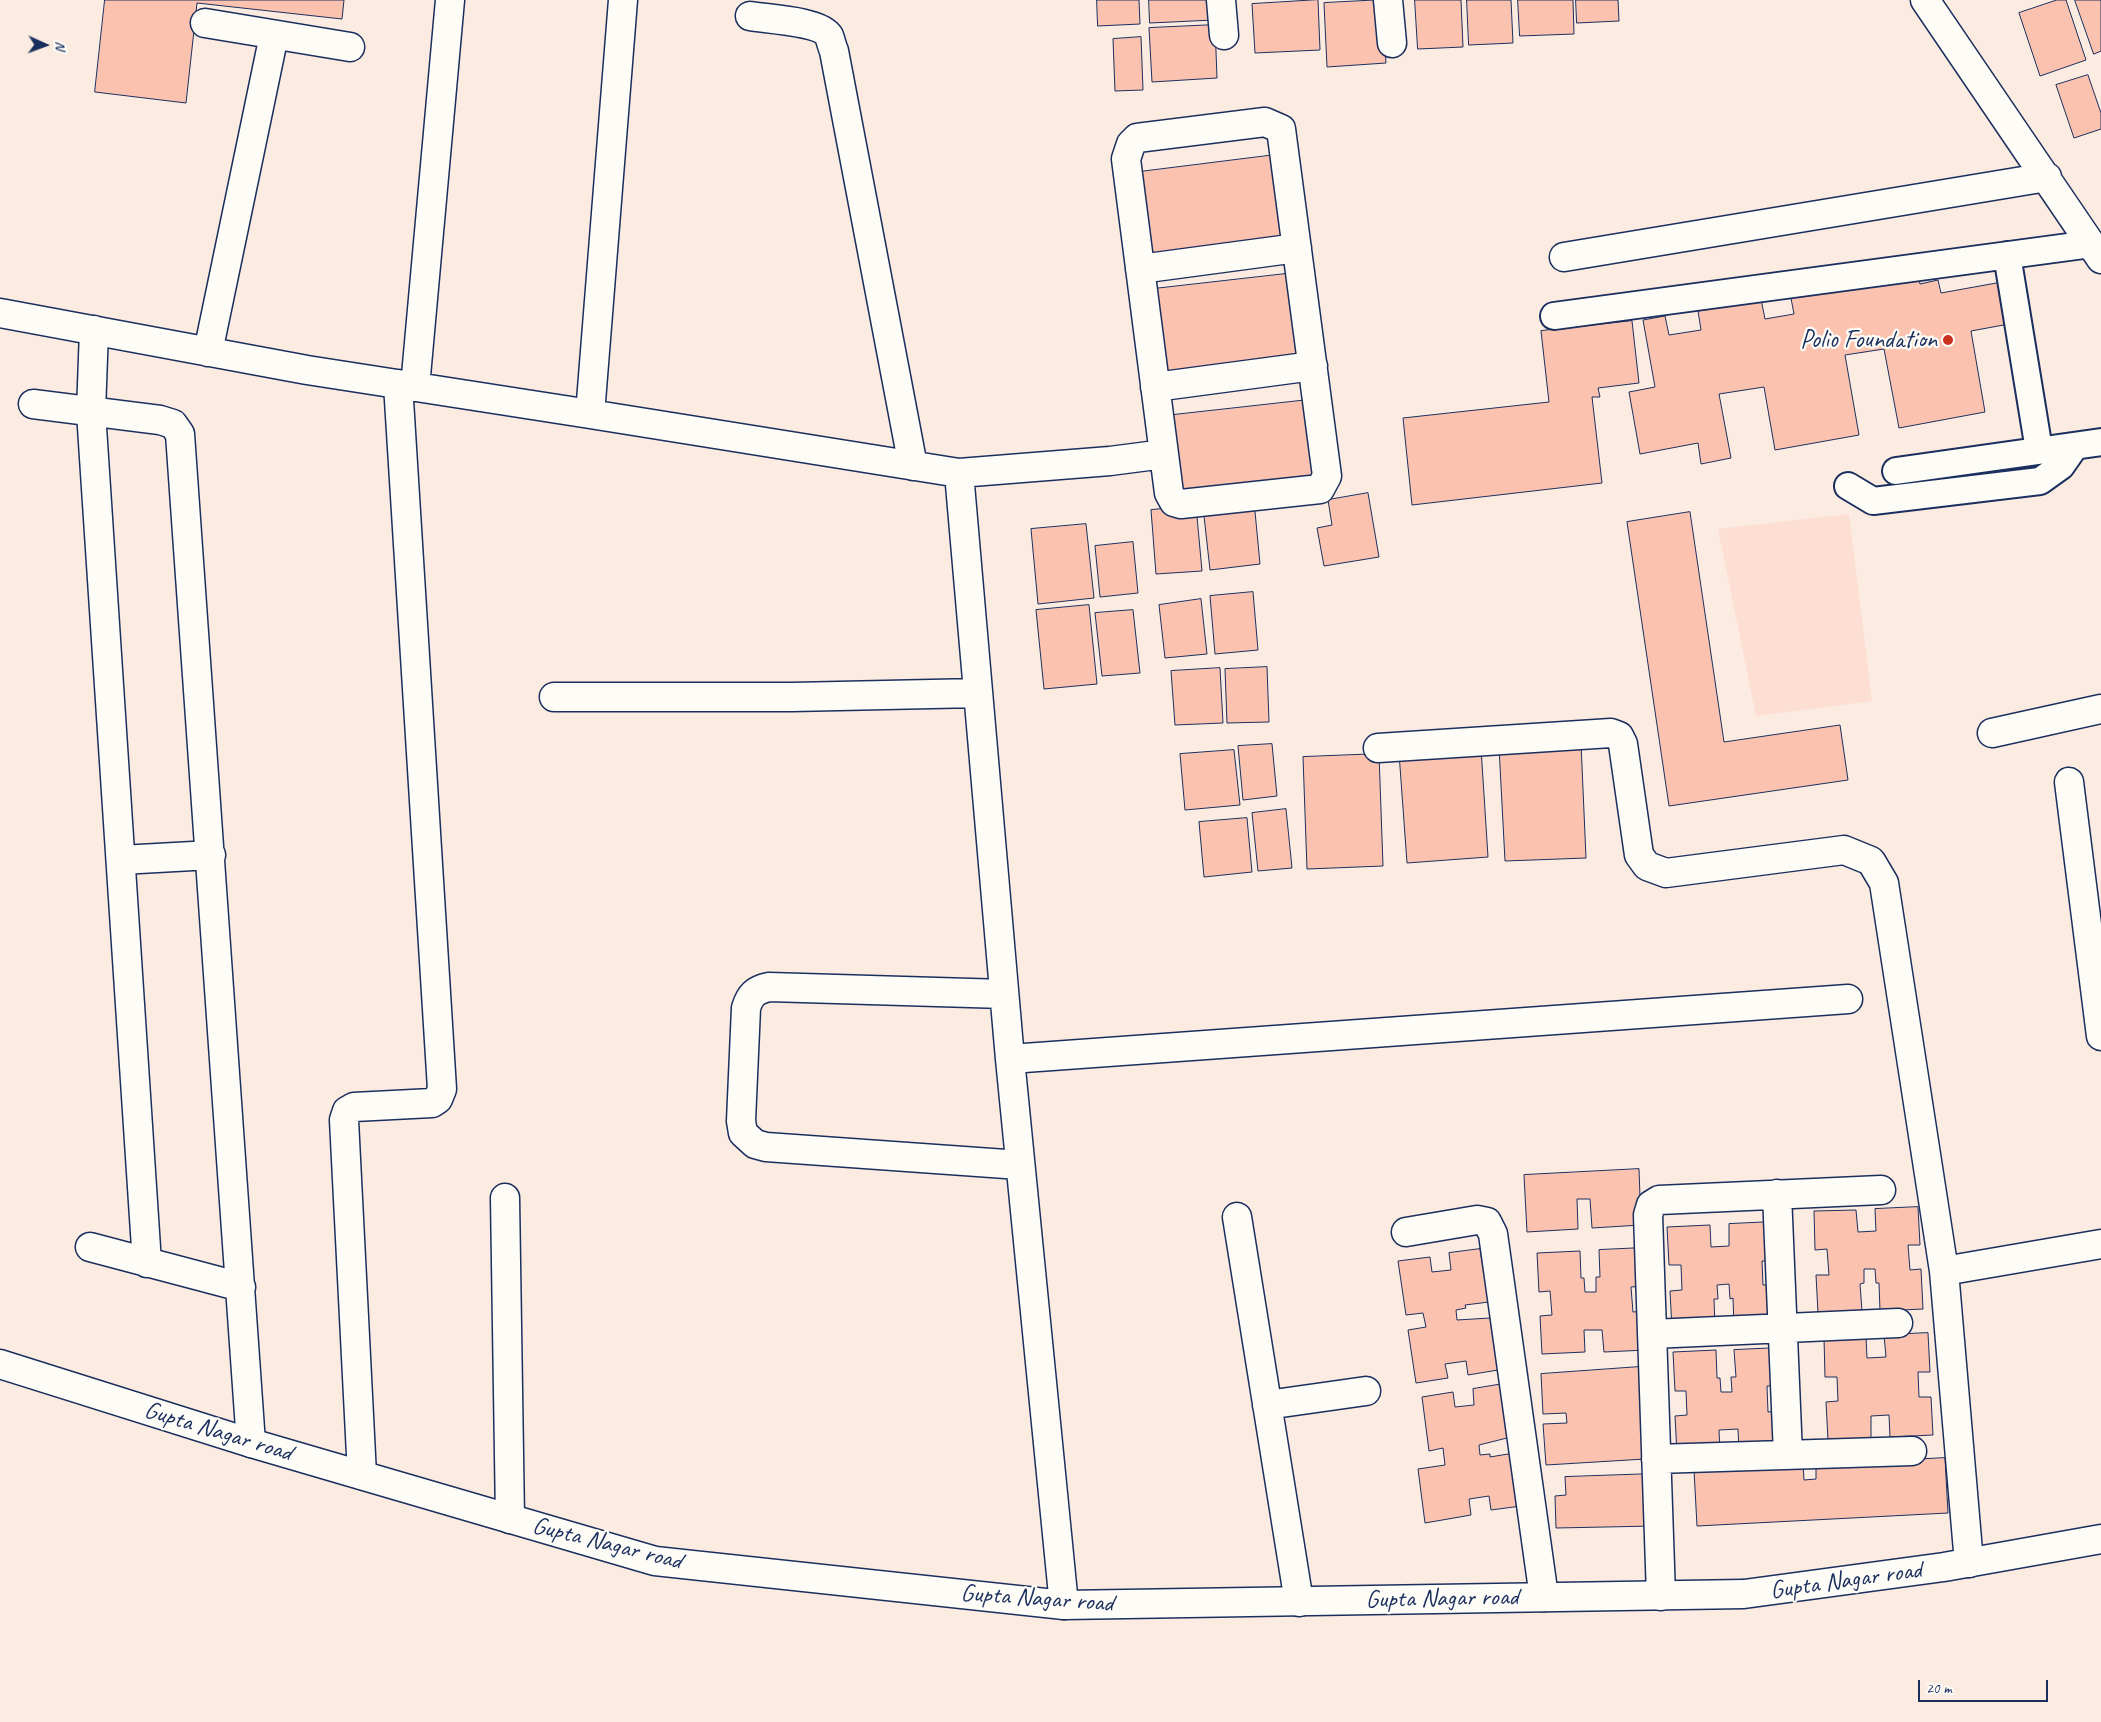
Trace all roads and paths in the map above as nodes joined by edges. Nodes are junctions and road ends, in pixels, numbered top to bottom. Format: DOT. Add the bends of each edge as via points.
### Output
graph roads {
  1 [pos="450,0"];
  2 [pos="622,0"];
  3 [pos="1221,0"];
  4 [pos="1388,0"];
  5 [pos="1925,0"];
  6 [pos="750,16"];
  7 [pos="205,23"];
  8 [pos="274,35"];
  9 [pos="1224,35"];
  10 [pos="1392,43"];
  11 [pos="350,47"];
  12 [pos="2047,177"];
  13 [pos="1297,248"];
  14 [pos="2096,252"];
  15 [pos="2007,256"];
  16 [pos="1564,257"];
  17 [pos="1140,269"];
  18 [pos="0,313"];
  19 [pos="1554,316"];
  20 [pos="94,330"];
  21 [pos="208,352"];
  22 [pos="1313,366"];
  23 [pos="406,386"];
  24 [pos="1155,387"];
  25 [pos="33,404"];
  26 [pos="92,412"];
  27 [pos="590,414"];
  28 [pos="2101,442"];
  29 [pos="2075,446"];
  30 [pos="2039,450"];
  31 [pos="1164,454"];
  32 [pos="913,466"];
  33 [pos="1896,471"];
  34 [pos="959,473"];
  35 [pos="1848,486"];
  36 [pos="978,692"];
  37 [pos="554,697"];
  38 [pos="2101,709"];
  39 [pos="1992,733"];
  40 [pos="1378,748"];
  41 [pos="2069,782"];
  42 [pos="211,856"];
  43 [pos="121,860"];
  44 [pos="2095,933"];
  45 [pos="1004,994"];
  46 [pos="1848,999"];
  47 [pos="2101,1036"];
  48 [pos="1010,1059"];
  49 [pos="1020,1165"];
  50 [pos="1881,1190"];
  51 [pos="1777,1194"];
  52 [pos="505,1198"];
  53 [pos="1237,1217"];
  54 [pos="1406,1232"];
  55 [pos="2101,1244"];
  56 [pos="90,1247"];
  57 [pos="147,1263"];
  58 [pos="1944,1271"];
  59 [pos="241,1287"];
  60 [pos="1898,1323"];
  61 [pos="1782,1328"];
  62 [pos="1652,1334"];
  63 [pos="0,1364"];
  64 [pos="1366,1391"];
  65 [pos="1267,1405"];
  66 [pos="251,1443"];
  67 [pos="1912,1451"];
  68 [pos="1788,1455"];
  69 [pos="1656,1459"];
  70 [pos="362,1475"];
  71 [pos="510,1519"];
  72 [pos="2101,1539"];
  73 [pos="1969,1563"];
  74 [pos="1661,1596"];
  75 [pos="1544,1598"];
  76 [pos="1299,1602"];
  77 [pos="1064,1606"];
  1 -- 23 [label="street"];
  2 -- 27 [label="street"];
  3 -- 9 [label="street"];
  4 -- 10 [label="street"];
  5 -- 12 [label="street"];
  6 -- 32 [label="street" via="803,24 819,28 828,35 834,52"];
  7 -- 8 [label="street"];
  8 -- 11 [label="street"];
  8 -- 21 [label="street"];
  12 -- 14 [label="street"];
  12 -- 16 [label="street"];
  13 -- 17 [label="street"];
  13 -- 17 [label="street" via="1280,129 1265,122 1137,138 1131,144 1126,159"];
  13 -- 22 [label="street"];
  14 -- 15 [label="lane"];
  15 -- 19 [label="lane"];
  15 -- 30 [label="lane"];
  17 -- 24 [label="street"];
  18 -- 20 [label="street"];
  20 -- 21 [label="street"];
  20 -- 26 [label="street"];
  21 -- 23 [label="street"];
  22 -- 24 [label="street"];
  22 -- 31 [label="street" via="1327,476 1320,489 1181,504 1174,502 1169,493"];
  23 -- 27 [label="street"];
  23 -- 70 [label="street" via="442,1089 438,1099 432,1103 354,1107 347,1111 344,1120"];
  24 -- 31 [label="street"];
  25 -- 26 [label="street"];
  26 -- 42 [label="street" via="160,420 173,424 180,434"];
  26 -- 43 [label="street"];
  27 -- 32 [label="street"];
  28 -- 29 [label="lane"];
  29 -- 30 [label="lane"];
  29 -- 35 [label="lane" via="2061,466 2040,481 1873,501"];
  30 -- 33 [label="lane"];
  31 -- 34 [label="street"];
  32 -- 34 [label="street"];
  34 -- 36 [label="street"];
  36 -- 37 [label="street" via="792,697"];
  36 -- 45 [label="street"];
  38 -- 39 [label="street"];
  40 -- 58 [label="street" via="1611,733 1620,736 1624,744 1639,855 1647,866 1666,873 1844,850 1871,861 1884,883"];
  41 -- 44 [label="street"];
  42 -- 43 [label="street"];
  42 -- 59 [label="street"];
  43 -- 57 [label="street"];
  44 -- 47 [label="street"];
  45 -- 48 [label="street"];
  45 -- 49 [label="street" via="769,987 758,990 749,997 746,1008 743,1133 755,1144 766,1147"];
  46 -- 48 [label="street"];
  48 -- 49 [label="street"];
  49 -- 77 [label="street"];
  50 -- 51 [label="street"];
  51 -- 61 [label="street"];
  51 -- 62 [label="street" via="1659,1200 1651,1205 1648,1215"];
  52 -- 71 [label="street"];
  53 -- 65 [label="street"];
  54 -- 75 [label="street" via="1477,1220 1487,1222 1493,1234"];
  55 -- 58 [label="street"];
  56 -- 57 [label="street"];
  57 -- 59 [label="street"];
  58 -- 73 [label="street"];
  59 -- 66 [label="street"];
  60 -- 61 [label="street"];
  61 -- 62 [label="street"];
  61 -- 68 [label="street"];
  62 -- 69 [label="street"];
  63 -- 66 [label="street, Gupta Nagar road"];
  64 -- 65 [label="street"];
  65 -- 76 [label="street"];
  66 -- 70 [label="street, Gupta Nagar road"];
  67 -- 68 [label="street"];
  68 -- 69 [label="street"];
  69 -- 74 [label="street"];
  70 -- 71 [label="street, Gupta Nagar road"];
  71 -- 77 [label="street, Gupta Nagar road" via="655,1561"];
  72 -- 73 [label="street, Gupta Nagar road"];
  73 -- 74 [label="street, Gupta Nagar road" via="1744,1594"];
  74 -- 75 [label="street, Gupta Nagar road"];
  75 -- 76 [label="street, Gupta Nagar road"];
  76 -- 77 [label="street, Gupta Nagar road"];
}
